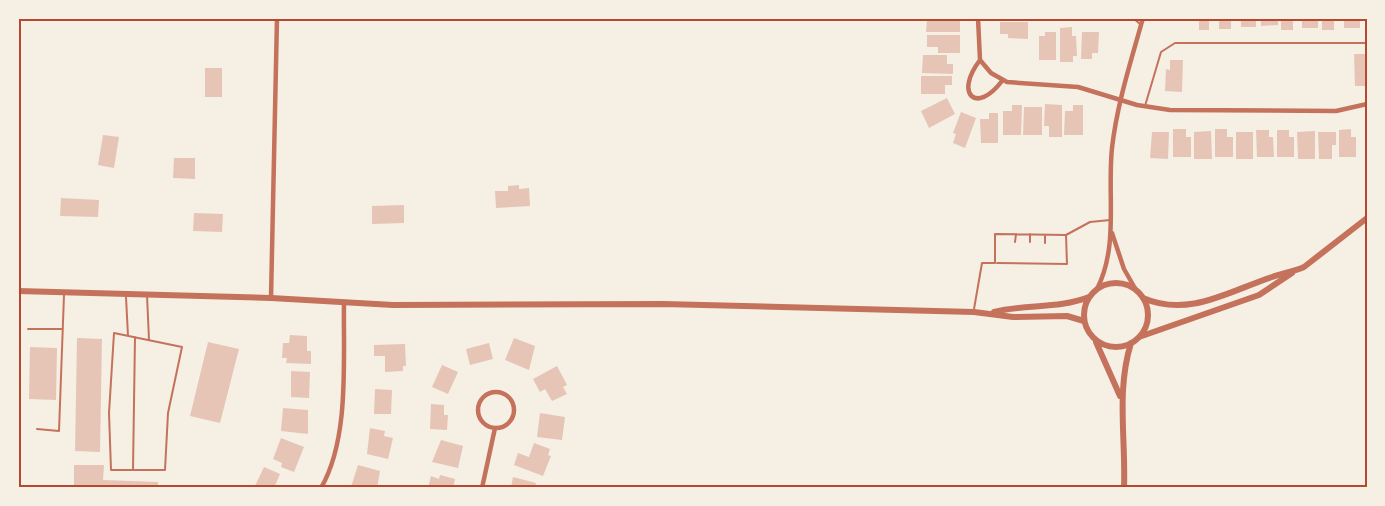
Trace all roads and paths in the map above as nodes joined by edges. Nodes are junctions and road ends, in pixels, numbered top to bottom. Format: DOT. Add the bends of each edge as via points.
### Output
graph roads {
  1 [pos="277,18"];
  2 [pos="978,18"];
  3 [pos="1133,18"];
  4 [pos="1143,18"];
  5 [pos="1141,25"];
  6 [pos="1367,43"];
  7 [pos="980,60"];
  8 [pos="1002,81"];
  9 [pos="1120,99"];
  10 [pos="1367,104"];
  11 [pos="1145,106"];
  12 [pos="1367,218"];
  13 [pos="1111,220"];
  14 [pos="1111,230"];
  15 [pos="1016,234"];
  16 [pos="1030,234"];
  17 [pos="1045,235"];
  18 [pos="1066,235"];
  19 [pos="1016,242"];
  20 [pos="1030,242"];
  21 [pos="1045,243"];
  22 [pos="1016,256"];
  23 [pos="1030,256"];
  24 [pos="1045,257"];
  25 [pos="996,263"];
  26 [pos="1015,264"];
  27 [pos="1031,264"];
  28 [pos="1045,264"];
  29 [pos="1292,273"];
  30 [pos="1097,289"];
  31 [pos="1136,290"];
  32 [pos="18,291"];
  33 [pos="64,292"];
  34 [pos="126,294"];
  35 [pos="147,294"];
  36 [pos="1089,297"];
  37 [pos="271,298"];
  38 [pos="1143,298"];
  39 [pos="344,302"];
  40 [pos="974,312"];
  41 [pos="991,313"];
  42 [pos="1084,321"];
  43 [pos="28,329"];
  44 [pos="63,329"];
  45 [pos="128,336"];
  46 [pos="135,337"];
  47 [pos="1139,337"];
  48 [pos="148,340"];
  49 [pos="1095,340"];
  50 [pos="1131,344"];
  51 [pos="1121,399"];
  52 [pos="495,428"];
  53 [pos="38,429"];
  54 [pos="133,470"];
  55 [pos="321,488"];
  56 [pos="482,488"];
  57 [pos="1124,488"];
  1 -- 37 [label="street"];
  2 -- 7 [label="street"];
  3 -- 5 [label="lane"];
  4 -- 5 [label="street"];
  5 -- 9 [label="street"];
  6 -- 11 [label="lane" via="1175,43 1161,52"];
  7 -- 8 [label="street"];
  7 -- 8 [label="street" via="968,80 971,95 988,96"];
  8 -- 9 [label="street" via="1072,86"];
  9 -- 11 [label="street"];
  9 -- 13 [label="street" via="1109,182"];
  10 -- 11 [label="street" via="1336,111 1189,111"];
  12 -- 29 [label="street"];
  13 -- 14 [label="street"];
  13 -- 18 [label="lane" via="1090,222"];
  14 -- 30 [label="street" via="1105,273"];
  14 -- 31 [label="street"];
  15 -- 16 [label="lane"];
  15 -- 19 [label="lane"];
  15 -- 25 [label="lane" via="995,234"];
  16 -- 17 [label="lane"];
  16 -- 20 [label="lane"];
  17 -- 18 [label="lane"];
  17 -- 21 [label="lane"];
  18 -- 28 [label="lane" via="1067,264"];
  22 -- 26 [label="lane"];
  23 -- 27 [label="lane"];
  24 -- 28 [label="lane"];
  25 -- 26 [label="lane"];
  25 -- 40 [label="lane" via="982,263"];
  26 -- 27 [label="lane"];
  27 -- 28 [label="lane"];
  29 -- 38 [label="street" via="1181,305 1161,306"];
  29 -- 47 [label="street" via="1259,295"];
  30 -- 31 [label="street" via="1116,283"];
  30 -- 36 [label="street"];
  31 -- 38 [label="street"];
  32 -- 33 [label="street"];
  33 -- 34 [label="street"];
  33 -- 44 [label="lane"];
  34 -- 35 [label="street"];
  34 -- 45 [label="lane"];
  35 -- 37 [label="street"];
  35 -- 48 [label="lane"];
  36 -- 41 [label="street"];
  36 -- 42 [label="street"];
  37 -- 39 [label="street"];
  38 -- 47 [label="street" via="1148,318"];
  39 -- 40 [label="street" via="663,304"];
  39 -- 55 [label="street" via="342,406 332,469"];
  40 -- 41 [label="street"];
  41 -- 42 [label="street" via="1013,317 1067,316"];
  42 -- 49 [label="street"];
  43 -- 44 [label="lane"];
  44 -- 53 [label="lane" via="59,431"];
  45 -- 46 [label="lane"];
  45 -- 54 [label="lane" via="114,333 110,458 111,470"];
  46 -- 48 [label="lane"];
  46 -- 54 [label="lane"];
  47 -- 50 [label="street"];
  48 -- 54 [label="lane" via="182,347 168,413 165,471"];
  49 -- 50 [label="street" via="1113,347"];
  49 -- 51 [label="street"];
  50 -- 51 [label="street"];
  51 -- 57 [label="street"];
  52 -- 52 [label="street" via="510,422 515,412 508,396 498,392 486,395 478,412 483,423"];
  52 -- 56 [label="street"];
}
